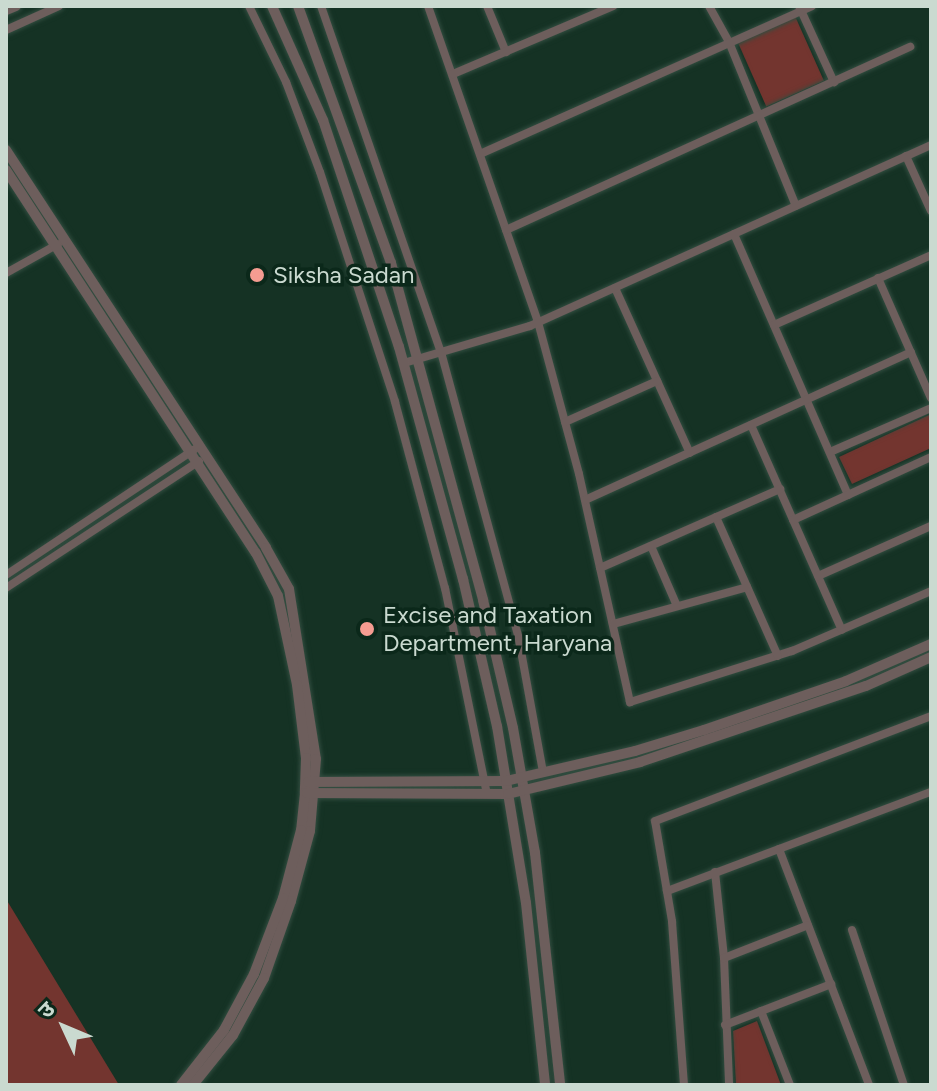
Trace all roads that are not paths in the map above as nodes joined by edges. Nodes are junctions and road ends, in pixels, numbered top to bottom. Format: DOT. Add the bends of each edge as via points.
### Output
graph roads {
  1 [pos="16,6"];
  2 [pos="249,6"];
  3 [pos="272,6"];
  4 [pos="298,6"];
  5 [pos="321,6"];
  6 [pos="428,6"];
  7 [pos="487,6"];
  8 [pos="613,6"];
  9 [pos="709,6"];
  10 [pos="812,6"];
  11 [pos="56,7"];
  12 [pos="800,9"];
  13 [pos="6,10"];
  14 [pos="6,30"];
  15 [pos="729,42"];
  16 [pos="290,43"];
  17 [pos="910,47"];
  18 [pos="272,51"];
  19 [pos="506,52"];
  20 [pos="453,74"];
  21 [pos="834,82"];
  22 [pos="358,114"];
  23 [pos="759,115"];
  24 [pos="339,121"];
  25 [pos="931,145"];
  26 [pos="6,150"];
  27 [pos="480,154"];
  28 [pos="906,156"];
  29 [pos="6,170"];
  30 [pos="796,206"];
  31 [pos="931,211"];
  32 [pos="506,230"];
  33 [pos="734,234"];
  34 [pos="60,243"];
  35 [pos="931,255"];
  36 [pos="6,273"];
  37 [pos="878,278"];
  38 [pos="615,288"];
  39 [pos="538,322"];
  40 [pos="774,325"];
  41 [pos="441,352"];
  42 [pos="911,352"];
  43 [pos="418,359"];
  44 [pos="404,363"];
  45 [pos="657,381"];
  46 [pos="931,398"];
  47 [pos="807,400"];
  48 [pos="931,408"];
  49 [pos="565,422"];
  50 [pos="751,425"];
  51 [pos="830,452"];
  52 [pos="690,453"];
  53 [pos="198,454"];
  54 [pos="931,457"];
  55 [pos="780,489"];
  56 [pos="848,495"];
  57 [pos="585,500"];
  58 [pos="716,517"];
  59 [pos="793,520"];
  60 [pos="931,526"];
  61 [pos="651,546"];
  62 [pos="600,568"];
  63 [pos="6,575"];
  64 [pos="818,576"];
  65 [pos="747,587"];
  66 [pos="6,588"];
  67 [pos="931,591"];
  68 [pos="677,606"];
  69 [pos="613,624"];
  70 [pos="842,630"];
  71 [pos="931,644"];
  72 [pos="778,656"];
  73 [pos="931,657"];
  74 [pos="931,716"];
  75 [pos="543,772"];
  76 [pos="522,777"];
  77 [pos="486,781"];
  78 [pos="506,781"];
  79 [pos="310,788"];
  80 [pos="524,790"];
  81 [pos="931,792"];
  82 [pos="487,794"];
  83 [pos="508,794"];
  84 [pos="779,849"];
  85 [pos="715,872"];
  86 [pos="667,891"];
  87 [pos="808,925"];
  88 [pos="852,930"];
  89 [pos="724,958"];
  90 [pos="831,984"];
  91 [pos="761,1011"];
  92 [pos="725,1025"];
  93 [pos="181,1085"];
  94 [pos="193,1085"];
  95 [pos="545,1085"];
  96 [pos="560,1085"];
  97 [pos="684,1085"];
  98 [pos="729,1085"];
  99 [pos="790,1085"];
  100 [pos="869,1085"];
  101 [pos="904,1085"];
  1 -- 13 [label="street"];
  2 -- 18 [label="street"];
  3 -- 16 [label="street"];
  4 -- 24 [label="street"];
  5 -- 22 [label="street"];
  6 -- 20 [label="street"];
  7 -- 19 [label="street"];
  8 -- 19 [label="street"];
  9 -- 15 [label="street"];
  10 -- 12 [label="street"];
  11 -- 14 [label="street"];
  12 -- 15 [label="street"];
  12 -- 21 [label="street"];
  15 -- 23 [label="street"];
  15 -- 27 [label="street"];
  16 -- 18 [label="street"];
  16 -- 44 [label="street" via="323,120"];
  17 -- 21 [label="street"];
  18 -- 77 [label="street" via="320,172 395,402 445,588"];
  19 -- 20 [label="street"];
  20 -- 27 [label="street"];
  21 -- 23 [label="street"];
  22 -- 24 [label="street"];
  22 -- 41 [label="street"];
  23 -- 30 [label="street"];
  23 -- 32 [label="street"];
  24 -- 43 [label="street" via="391,263"];
  25 -- 28 [label="street"];
  26 -- 34 [label="street"];
  27 -- 32 [label="street"];
  28 -- 30 [label="street"];
  28 -- 31 [label="street"];
  29 -- 34 [label="street"];
  30 -- 33 [label="street"];
  32 -- 39 [label="street"];
  33 -- 38 [label="street"];
  33 -- 40 [label="street"];
  34 -- 36 [label="street"];
  34 -- 53 [label="street"];
  35 -- 37 [label="street"];
  37 -- 40 [label="street"];
  37 -- 42 [label="street"];
  38 -- 39 [label="street"];
  38 -- 45 [label="street"];
  39 -- 41 [label="street"];
  39 -- 49 [label="street"];
  40 -- 47 [label="street"];
  41 -- 43 [label="street"];
  41 -- 75 [label="street" via="519,640"];
  42 -- 46 [label="street"];
  42 -- 47 [label="street"];
  43 -- 44 [label="street"];
  43 -- 76 [label="street" via="483,600"];
  44 -- 78 [label="street" via="463,579"];
  45 -- 49 [label="street"];
  45 -- 52 [label="street"];
  47 -- 50 [label="street"];
  47 -- 51 [label="street"];
  48 -- 51 [label="street"];
  49 -- 57 [label="street"];
  50 -- 52 [label="street"];
  50 -- 55 [label="street"];
  51 -- 56 [label="street"];
  52 -- 57 [label="street"];
  53 -- 63 [label="street"];
  53 -- 66 [label="street"];
  53 -- 79 [label="street" via="289,589"];
  54 -- 56 [label="street"];
  55 -- 58 [label="street"];
  55 -- 59 [label="street"];
  56 -- 59 [label="street"];
  57 -- 62 [label="street"];
  58 -- 61 [label="street"];
  58 -- 65 [label="street"];
  59 -- 64 [label="street"];
  60 -- 64 [label="street"];
  61 -- 62 [label="street"];
  61 -- 68 [label="street"];
  62 -- 69 [label="street"];
  64 -- 70 [label="street"];
  65 -- 68 [label="street"];
  65 -- 72 [label="street"];
  67 -- 70 [label="street"];
  68 -- 69 [label="street"];
  69 -- 72 [label="street" via="630,702"];
  70 -- 72 [label="street"];
  71 -- 75 [label="street" via="846,681 704,730"];
  73 -- 80 [label="street" via="866,686 640,762"];
  74 -- 86 [label="street" via="655,821"];
  75 -- 76 [label="street"];
  76 -- 78 [label="street"];
  76 -- 80 [label="street"];
  77 -- 78 [label="street"];
  77 -- 79 [label="street"];
  77 -- 82 [label="street"];
  78 -- 83 [label="street"];
  79 -- 82 [label="street"];
  79 -- 93 [label="street" via="283,898 254,974 224,1030"];
  79 -- 94 [label="street" via="310,831 264,978 233,1035"];
  80 -- 83 [label="street"];
  80 -- 96 [label="street"];
  81 -- 84 [label="street"];
  82 -- 83 [label="street"];
  83 -- 95 [label="street" via="526,903"];
  84 -- 85 [label="street"];
  84 -- 87 [label="street"];
  85 -- 86 [label="street"];
  85 -- 89 [label="street"];
  86 -- 97 [label="street"];
  87 -- 89 [label="street"];
  87 -- 90 [label="street"];
  88 -- 101 [label="street"];
  89 -- 92 [label="street"];
  90 -- 91 [label="street"];
  90 -- 100 [label="street"];
  91 -- 92 [label="street"];
  91 -- 99 [label="street"];
  92 -- 98 [label="street"];
}
